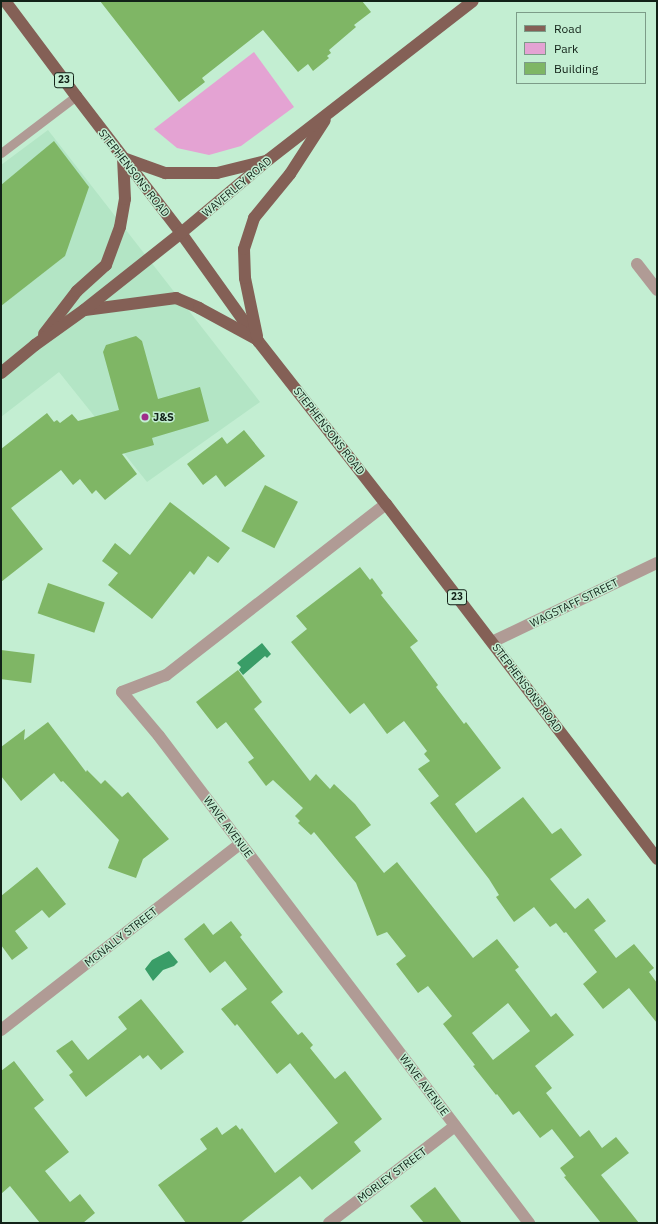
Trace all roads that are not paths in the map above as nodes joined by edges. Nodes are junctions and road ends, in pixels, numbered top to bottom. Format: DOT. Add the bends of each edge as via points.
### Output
graph roads {
  1 [pos="5,1"];
  2 [pos="473,1"];
  3 [pos="76,96"];
  4 [pos="330,112"];
  5 [pos="1,153"];
  6 [pos="123,158"];
  7 [pos="268,160"];
  8 [pos="182,234"];
  9 [pos="637,264"];
  10 [pos="657,290"];
  11 [pos="84,310"];
  12 [pos="258,341"];
  13 [pos="35,345"];
  14 [pos="1,373"];
  15 [pos="386,504"];
  16 [pos="657,563"];
  17 [pos="492,642"];
  18 [pos="240,844"];
  19 [pos="657,859"];
  20 [pos="1,1030"];
  21 [pos="455,1126"];
  22 [pos="329,1223"];
  23 [pos="529,1223"];
  1 -- 3 [label="main road, STEPHENSONS ROAD / 23"];
  2 -- 4 [label="main road, WAVERLEY ROAD"];
  3 -- 5 [label="lane"];
  3 -- 6 [label="main road, STEPHENSONS ROAD / 23"];
  4 -- 7 [label="main road, WAVERLEY ROAD"];
  4 -- 12 [label="main road" via="290,174 254,218 244,249 245,278"];
  6 -- 7 [label="main road" via="165,173 217,173"];
  6 -- 8 [label="main road, STEPHENSONS ROAD / 23"];
  6 -- 13 [label="main road" via="125,199 120,227 106,265 77,291"];
  7 -- 8 [label="main road, WAVERLEY ROAD"];
  8 -- 11 [label="main road, WAVERLEY ROAD"];
  8 -- 12 [label="main road, STEPHENSONS ROAD / 23"];
  9 -- 10 [label="street"];
  11 -- 12 [label="main road" via="176,298"];
  11 -- 13 [label="main road, WAVERLEY ROAD"];
  12 -- 15 [label="main road, STEPHENSONS ROAD / 23"];
  13 -- 14 [label="main road, WAVERLEY ROAD"];
  15 -- 17 [label="main road, STEPHENSONS ROAD / 23"];
  15 -- 18 [label="street, WAVE AVENUE" via="166,675 122,692 159,736"];
  16 -- 17 [label="street, WAGSTAFF STREET"];
  17 -- 19 [label="main road, STEPHENSONS ROAD / 23"];
  18 -- 20 [label="street, MCNALLY STREET"];
  18 -- 21 [label="street, WAVE AVENUE"];
  21 -- 22 [label="street, MORLEY STREET"];
  21 -- 23 [label="street, WAVE AVENUE"];
}
